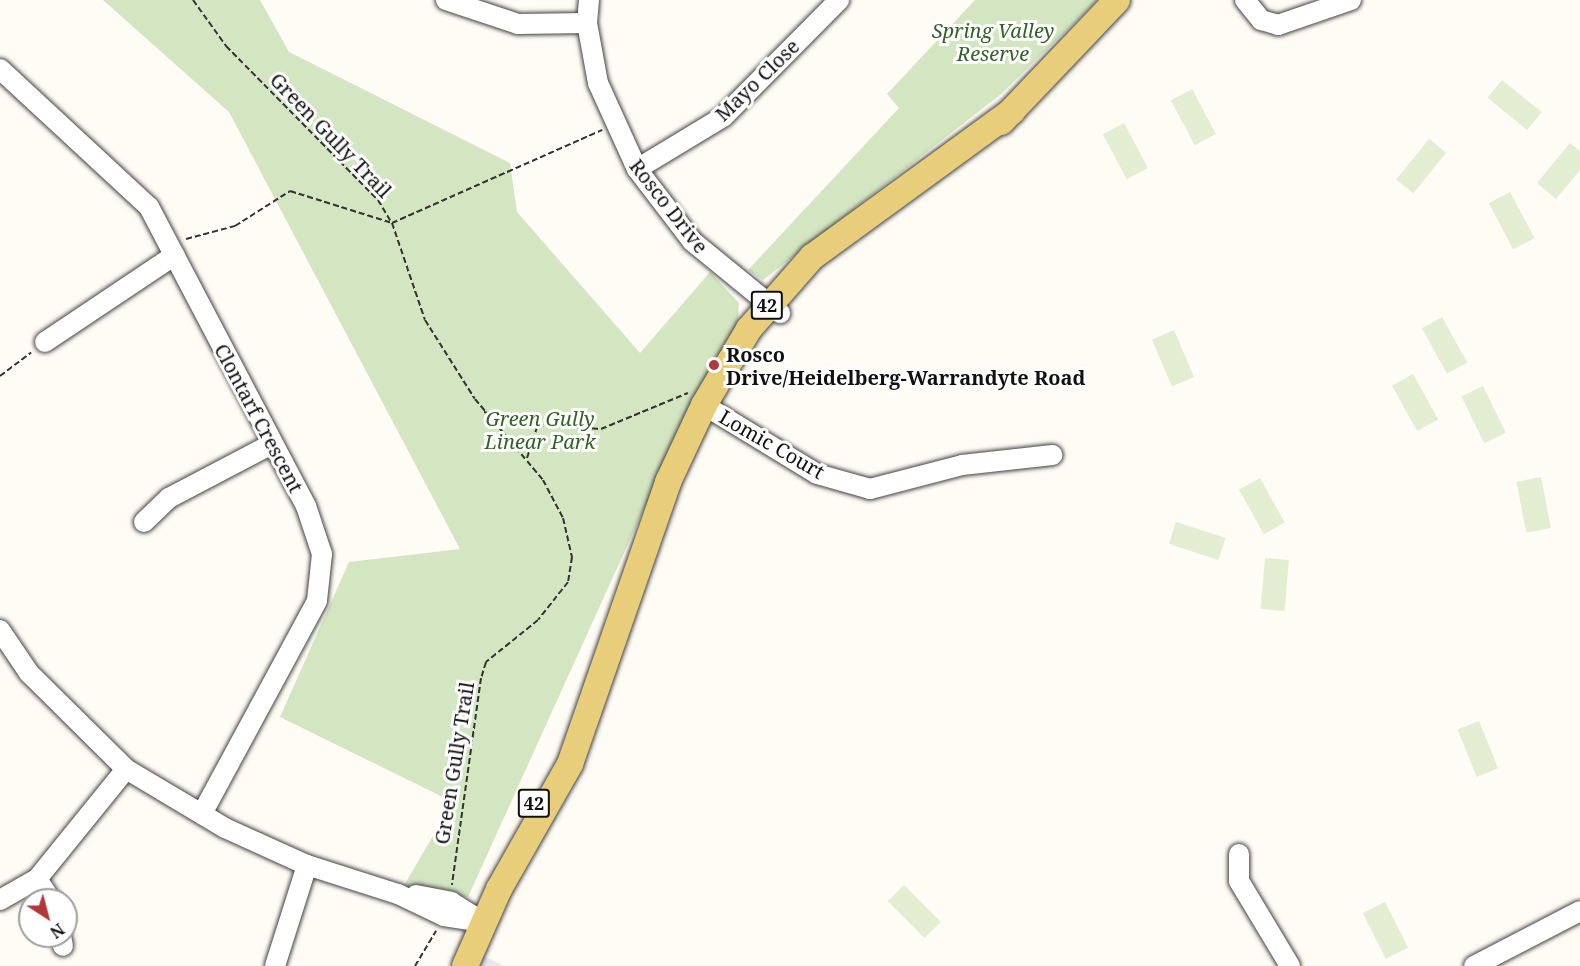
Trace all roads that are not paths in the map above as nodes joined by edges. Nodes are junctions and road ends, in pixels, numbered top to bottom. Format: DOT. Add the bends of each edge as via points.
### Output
graph roads {
  1 [pos="446,0"];
  2 [pos="589,0"];
  3 [pos="839,0"];
  4 [pos="1118,0"];
  5 [pos="1245,0"];
  6 [pos="1351,0"];
  7 [pos="587,23"];
  8 [pos="0,69"];
  9 [pos="636,169"];
  10 [pos="175,255"];
  11 [pos="774,308"];
  12 [pos="45,342"];
  13 [pos="707,402"];
  14 [pos="272,444"];
  15 [pos="1052,455"];
  16 [pos="144,522"];
  17 [pos="0,630"];
  18 [pos="126,769"];
  19 [pos="201,814"];
  20 [pos="1239,854"];
  21 [pos="307,865"];
  22 [pos="37,879"];
  23 [pos="43,888"];
  24 [pos="0,900"];
  25 [pos="1580,911"];
  26 [pos="463,914"];
  27 [pos="275,966"];
  28 [pos="450,966"];
  29 [pos="465,966"];
  30 [pos="1290,966"];
  31 [pos="1474,966"];
  1 -- 7 [label="street" via="518,24"];
  2 -- 7 [label="street, Rosco Drive"];
  3 -- 9 [label="street, Mayo Close" via="723,117"];
  4 -- 11 [label="main road, 42" via="1012,111 835,238"];
  5 -- 6 [label="street" via="1261,20 1278,25"];
  7 -- 9 [label="street, Rosco Drive" via="613,125"];
  8 -- 10 [label="street, Clontarf Crescent" via="149,207"];
  9 -- 11 [label="street, Rosco Drive" via="692,241"];
  10 -- 12 [label="street"];
  10 -- 14 [label="street, Clontarf Crescent"];
  11 -- 13 [label="main road, 42"];
  13 -- 15 [label="street, Lomic Court" via="817,474 870,489 962,465"];
  13 -- 26 [label="main road, 42" via="650,527 597,683"];
  14 -- 16 [label="street" via="169,498"];
  14 -- 19 [label="street, Clontarf Crescent" via="316,531 322,580 317,601"];
  17 -- 18 [label="street" via="29,673"];
  18 -- 19 [label="street"];
  18 -- 22 [label="street"];
  19 -- 21 [label="street"];
  20 -- 30 [label="street" via="1239,881"];
  21 -- 26 [label="street"];
  21 -- 27 [label="street"];
  22 -- 23 [label="street"];
  22 -- 24 [label="street"];
  25 -- 31 [label="street"];
  26 -- 28 [label="main road, 42"];
  26 -- 29 [label="main road, 42"];
}
